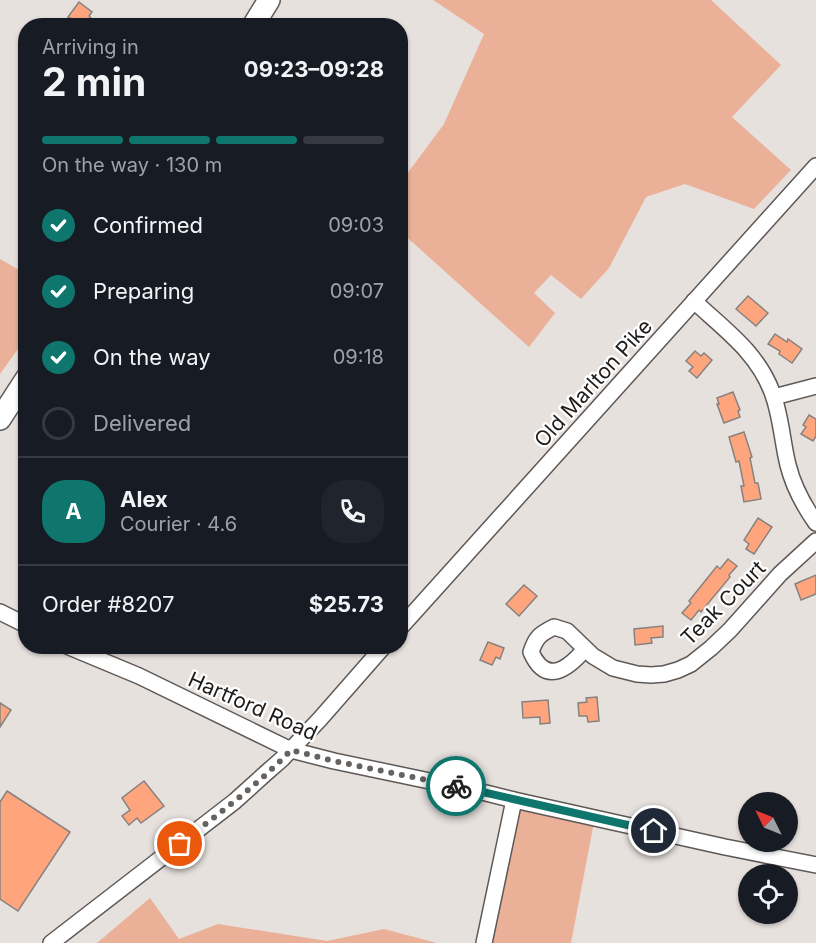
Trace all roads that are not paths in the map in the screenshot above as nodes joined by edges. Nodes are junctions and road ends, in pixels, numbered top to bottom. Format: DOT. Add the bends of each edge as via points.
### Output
graph roads {
  1 [pos="269,0"];
  2 [pos="258,18"];
  3 [pos="816,166"];
  4 [pos="694,301"];
  5 [pos="816,386"];
  6 [pos="18,391"];
  7 [pos="774,397"];
  8 [pos="0,419"];
  9 [pos="816,523"];
  10 [pos="816,541"];
  11 [pos="0,612"];
  12 [pos="408,619"];
  13 [pos="18,621"];
  14 [pos="585,649"];
  15 [pos="86,654"];
  16 [pos="377,654"];
  17 [pos="291,750"];
  18 [pos="514,800"];
  19 [pos="816,865"];
  20 [pos="51,943"];
  21 [pos="484,943"];
  1 -- 2 [label="highway"];
  3 -- 4 [label="street, Old Marlton Pike"];
  4 -- 7 [label="street" via="747,350"];
  4 -- 12 [label="street, Old Marlton Pike"];
  5 -- 7 [label="street"];
  6 -- 8 [label="highway"];
  7 -- 9 [label="street" via="788,466"];
  10 -- 14 [label="street, Teak Court" via="730,630 691,664 664,674 637,674 602,663"];
  11 -- 13 [label="street"];
  15 -- 17 [label="street, Hartford Road"];
  16 -- 17 [label="street"];
  17 -- 18 [label="street, Hartford Road"];
  17 -- 20 [label="street" via="235,801"];
  18 -- 19 [label="street, Hartford Road"];
  18 -- 21 [label="street"];
}
